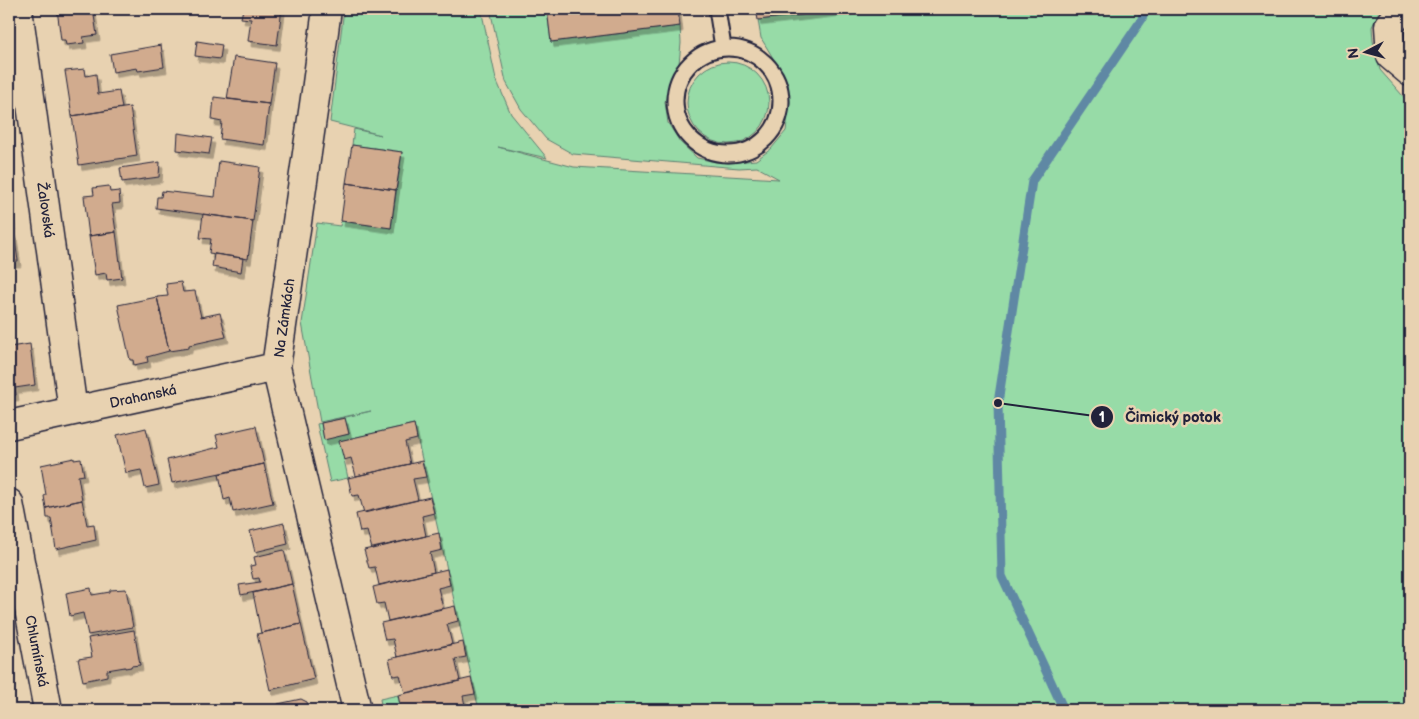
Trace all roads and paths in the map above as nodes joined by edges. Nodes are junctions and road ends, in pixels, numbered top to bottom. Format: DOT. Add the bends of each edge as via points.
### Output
graph roads {
  1 [pos="327,9"];
  2 [pos="717,9"];
  3 [pos="1402,9"];
  4 [pos="15,15"];
  5 [pos="723,48"];
  6 [pos="1410,72"];
  7 [pos="276,367"];
  8 [pos="73,411"];
  9 [pos="9,425"];
  10 [pos="9,503"];
  11 [pos="48,710"];
  12 [pos="357,710"];
  1 -- 7 [label="street, Na Zámkách"];
  2 -- 5 [label="lane"];
  3 -- 6 [label="street" via="1389,26 1391,56"];
  4 -- 8 [label="street, Žalovská"];
  5 -- 5 [label="lane" via="706,52 681,74 675,90 674,107 688,138 717,154 734,155 752,149 767,138 777,123 781,105 779,86 771,70 758,57 741,49"];
  7 -- 8 [label="street, Drahanská"];
  7 -- 12 [label="street, Na Zámkách"];
  8 -- 9 [label="street, Drahanská"];
  10 -- 11 [label="street, Chlumínská"];
}
